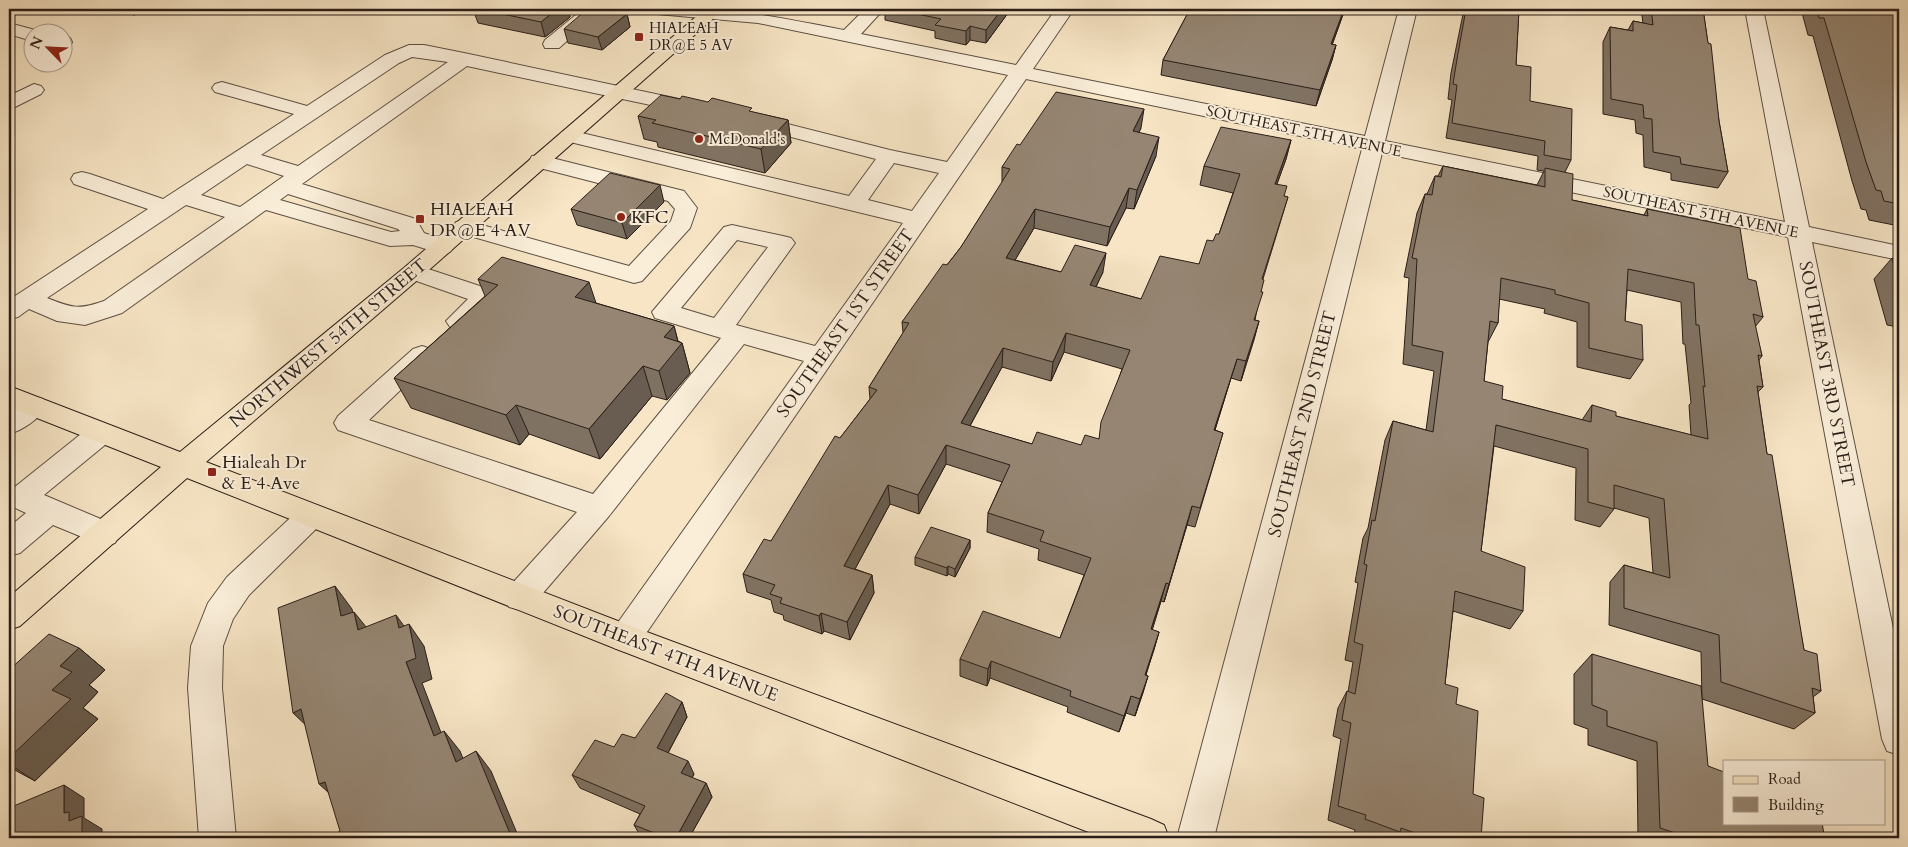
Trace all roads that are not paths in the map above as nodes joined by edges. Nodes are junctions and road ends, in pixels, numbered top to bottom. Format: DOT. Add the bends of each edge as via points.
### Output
graph roads {
  1 [pos="594,9"];
  2 [pos="657,9"];
  3 [pos="875,9"];
  4 [pos="1065,9"];
  5 [pos="1408,9"];
  6 [pos="1754,9"];
  7 [pos="712,12"];
  8 [pos="9,28"];
  9 [pos="22,32"];
  10 [pos="841,36"];
  11 [pos="552,44"];
  12 [pos="464,59"];
  13 [pos="1020,72"];
  14 [pos="222,88"];
  15 [pos="34,90"];
  16 [pos="620,91"];
  17 [pos="9,104"];
  18 [pos="311,113"];
  19 [pos="569,136"];
  20 [pos="1374,145"];
  21 [pos="889,156"];
  22 [pos="245,157"];
  23 [pos="540,161"];
  24 [pos="952,169"];
  25 [pos="82,179"];
  26 [pos="294,180"];
  27 [pos="176,202"];
  28 [pos="263,202"];
  29 [pos="854,204"];
  30 [pos="243,215"];
  31 [pos="917,219"];
  32 [pos="464,227"];
  33 [pos="1800,232"];
  34 [pos="414,238"];
  35 [pos="442,247"];
  36 [pos="1899,253"];
  37 [pos="413,272"];
  38 [pos="18,305"];
  39 [pos="728,332"];
  40 [pos="821,357"];
  41 [pos="21,401"];
  42 [pos="9,424"];
  43 [pos="100,433"];
  44 [pos="182,466"];
  45 [pos="13,500"];
  46 [pos="598,508"];
  47 [pos="50,510"];
  48 [pos="311,516"];
  49 [pos="104,534"];
  50 [pos="9,544"];
  51 [pos="520,597"];
  52 [pos="9,616"];
  53 [pos="625,638"];
  54 [pos="1899,739"];
  55 [pos="217,838"];
  56 [pos="1151,838"];
  57 [pos="1195,838"];
  1 -- 11 [label="street"];
  2 -- 7 [label="street, SOUTHEAST 5TH AVENUE"];
  3 -- 10 [label="street"];
  4 -- 13 [label="street, SOUTHEAST 1ST STREET"];
  5 -- 20 [label="street, SOUTHEAST 2ND STREET"];
  6 -- 33 [label="street, SOUTHEAST 3RD STREET"];
  7 -- 10 [label="street, SOUTHEAST 5TH AVENUE" via="758,18"];
  7 -- 16 [label="main road, NORTHWEST 54TH STREET"];
  8 -- 9 [label="street"];
  10 -- 13 [label="street, SOUTHEAST 5TH AVENUE"];
  12 -- 16 [label="street"];
  12 -- 18 [label="street" via="409,51 392,58"];
  12 -- 26 [label="street"];
  13 -- 20 [label="street, SOUTHEAST 5TH AVENUE"];
  13 -- 24 [label="street, SOUTHEAST 1ST STREET"];
  14 -- 18 [label="street"];
  15 -- 17 [label="street"];
  16 -- 19 [label="main road, NORTHWEST 54TH STREET"];
  16 -- 21 [label="street" via="817,136"];
  18 -- 22 [label="street"];
  19 -- 23 [label="main road, NORTHWEST 54TH STREET"];
  19 -- 29 [label="street"];
  20 -- 33 [label="street, SOUTHEAST 5TH AVENUE"];
  20 -- 57 [label="street, SOUTHEAST 2ND STREET"];
  21 -- 24 [label="street"];
  21 -- 29 [label="street"];
  22 -- 26 [label="street"];
  22 -- 27 [label="street"];
  23 -- 32 [label="main road, NORTHWEST 54TH STREET"];
  23 -- 32 [label="street" via="676,196 686,208 682,223 634,275"];
  24 -- 31 [label="street, SOUTHEAST 1ST STREET"];
  25 -- 27 [label="street"];
  26 -- 28 [label="street"];
  26 -- 34 [label="street" via="408,224"];
  27 -- 30 [label="street"];
  27 -- 38 [label="street"];
  28 -- 30 [label="street"];
  28 -- 34 [label="street" via="390,239"];
  29 -- 31 [label="street"];
  30 -- 38 [label="street" via="113,307 85,317"];
  31 -- 40 [label="street, SOUTHEAST 1ST STREET"];
  32 -- 35 [label="main road, NORTHWEST 54TH STREET"];
  33 -- 36 [label="street, SOUTHEAST 5TH AVENUE"];
  33 -- 54 [label="street, SOUTHEAST 3RD STREET"];
  34 -- 35 [label="street"];
  35 -- 37 [label="main road, NORTHWEST 54TH STREET"];
  37 -- 44 [label="main road, NORTHWEST 54TH STREET"];
  37 -- 46 [label="street" via="486,296 348,424"];
  39 -- 39 [label="street" via="664,312 732,232 783,243"];
  39 -- 40 [label="street"];
  39 -- 46 [label="street"];
  40 -- 53 [label="street, SOUTHEAST 1ST STREET"];
  41 -- 42 [label="street"];
  41 -- 43 [label="main road, SOUTHEAST 4TH AVENUE"];
  43 -- 44 [label="main road, SOUTHEAST 4TH AVENUE"];
  43 -- 45 [label="street"];
  44 -- 48 [label="main road, SOUTHEAST 4TH AVENUE"];
  44 -- 49 [label="main road, NORTHWEST 54TH STREET"];
  45 -- 47 [label="street"];
  46 -- 51 [label="street"];
  47 -- 49 [label="street"];
  47 -- 50 [label="street"];
  48 -- 51 [label="main road, SOUTHEAST 4TH AVENUE"];
  48 -- 55 [label="street" via="238,586 219,614 207,646 204,688"];
  49 -- 52 [label="main road, NORTHWEST 54TH STREET"];
  51 -- 53 [label="main road, SOUTHEAST 4TH AVENUE"];
  53 -- 56 [label="main road, SOUTHEAST 4TH AVENUE"];
}
